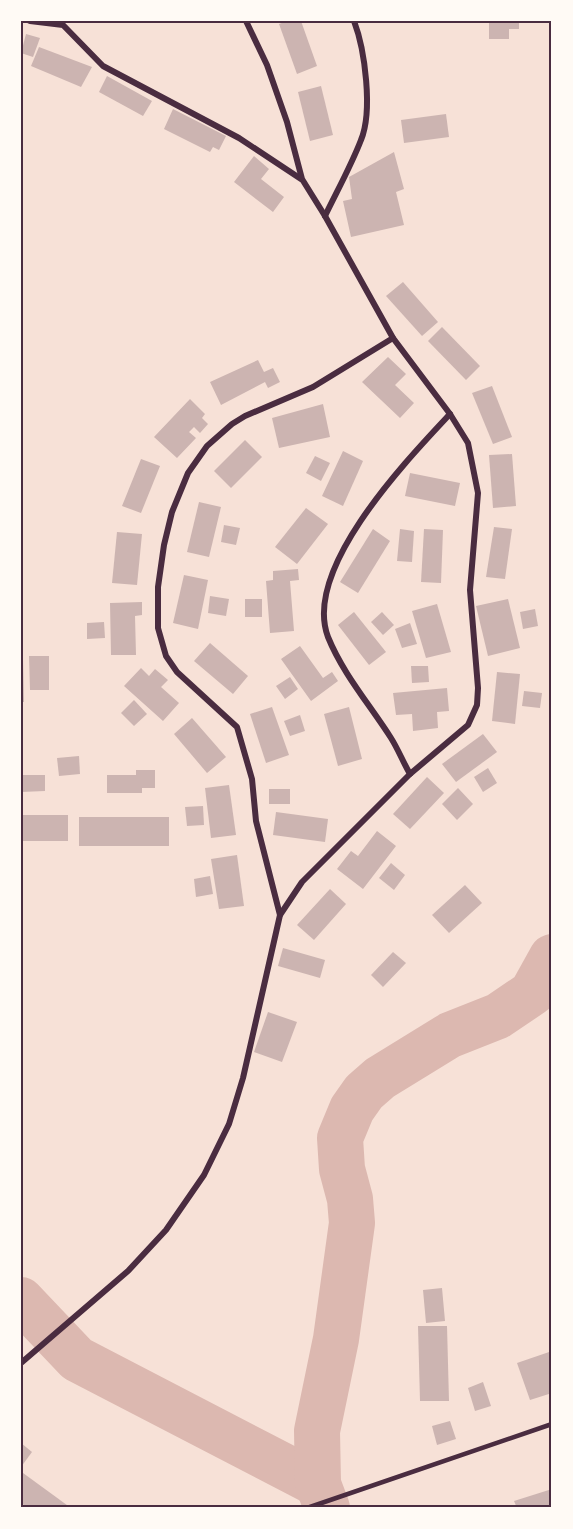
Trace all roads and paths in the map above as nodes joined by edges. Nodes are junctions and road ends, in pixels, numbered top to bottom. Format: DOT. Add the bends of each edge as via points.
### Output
graph roads {
  1 [pos="30,21"];
  2 [pos="246,21"];
  3 [pos="354,21"];
  4 [pos="64,23"];
  5 [pos="302,179"];
  6 [pos="325,216"];
  7 [pos="393,338"];
  8 [pos="450,414"];
  9 [pos="410,774"];
  10 [pos="280,915"];
  11 [pos="21,1363"];
  12 [pos="552,1424"];
  13 [pos="307,1508"];
  1 -- 4 [label="street"];
  2 -- 5 [label="street" via="267,65"];
  3 -- 6 [label="street" via="365,71 366,113 362,139"];
  4 -- 5 [label="street" via="103,66 239,138"];
  5 -- 6 [label="street"];
  6 -- 7 [label="street"];
  7 -- 8 [label="street"];
  7 -- 10 [label="street" via="313,387 245,416 207,446 188,472 164,545 158,628 166,656 177,672 237,727"];
  8 -- 9 [label="street" via="468,443 478,493 470,590 478,699 468,725"];
  8 -- 9 [label="street" via="364,515 336,565 323,614 328,636 342,663"];
  9 -- 10 [label="street" via="302,882"];
  10 -- 11 [label="street" via="243,1078 229,1124 204,1175 166,1230 128,1271"];
  12 -- 13 [label="lane"];
}
